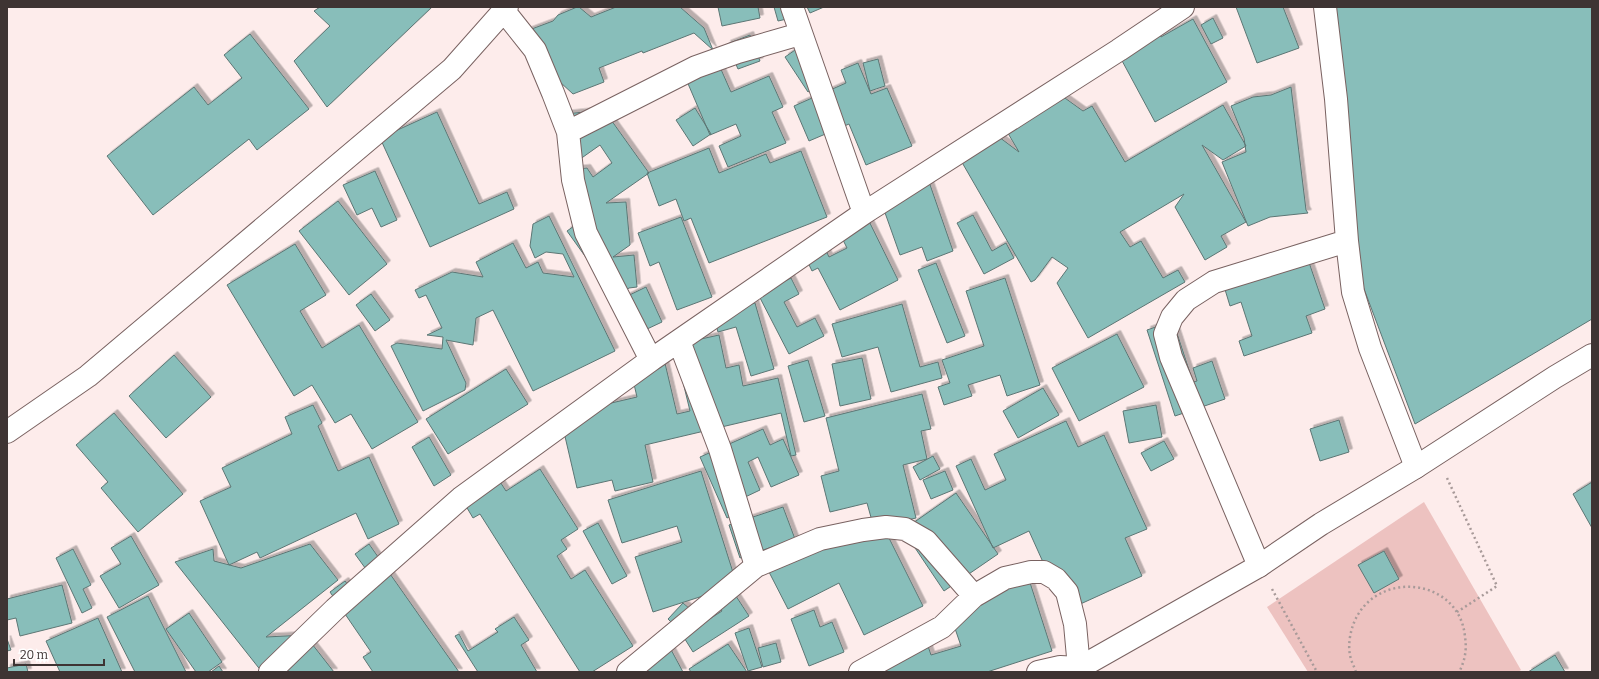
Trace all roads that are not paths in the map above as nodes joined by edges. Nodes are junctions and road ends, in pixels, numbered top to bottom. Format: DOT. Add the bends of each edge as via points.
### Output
graph roads {
  1 [pos="792,7"];
  2 [pos="1183,7"];
  3 [pos="1325,7"];
  4 [pos="506,9"];
  5 [pos="800,34"];
  6 [pos="568,132"];
  7 [pos="864,214"];
  8 [pos="1347,241"];
  9 [pos="679,342"];
  10 [pos="1592,355"];
  11 [pos="651,360"];
  12 [pos="7,432"];
  13 [pos="1416,467"];
  14 [pos="756,566"];
  15 [pos="1259,566"];
  16 [pos="974,596"];
  17 [pos="1080,670"];
  18 [pos="270,672"];
  19 [pos="628,672"];
  20 [pos="860,672"];
  21 [pos="1038,672"];
  1 -- 5 [label="street"];
  2 -- 7 [label="street"];
  3 -- 8 [label="street" via="1336,99"];
  4 -- 6 [label="street" via="535,50"];
  4 -- 12 [label="street" via="452,69 88,376"];
  5 -- 6 [label="street" via="696,67"];
  5 -- 7 [label="street"];
  6 -- 11 [label="street" via="573,180 586,233"];
  7 -- 9 [label="street"];
  8 -- 13 [label="street" via="1353,292 1362,325"];
  8 -- 15 [label="street" via="1214,282 1186,300 1172,317 1165,334 1171,357"];
  9 -- 11 [label="street"];
  9 -- 14 [label="street" via="720,449"];
  10 -- 13 [label="street"];
  11 -- 18 [label="street" via="461,498 335,609"];
  13 -- 15 [label="street"];
  14 -- 16 [label="street" via="820,539 886,527 905,529 926,541"];
  14 -- 19 [label="street"];
  15 -- 17 [label="street"];
  16 -- 17 [label="street" via="1005,578 1031,572 1044,572 1056,579 1067,592 1075,624"];
  16 -- 20 [label="street" via="942,627"];
  17 -- 21 [label="street" via="1060,667"];
}
